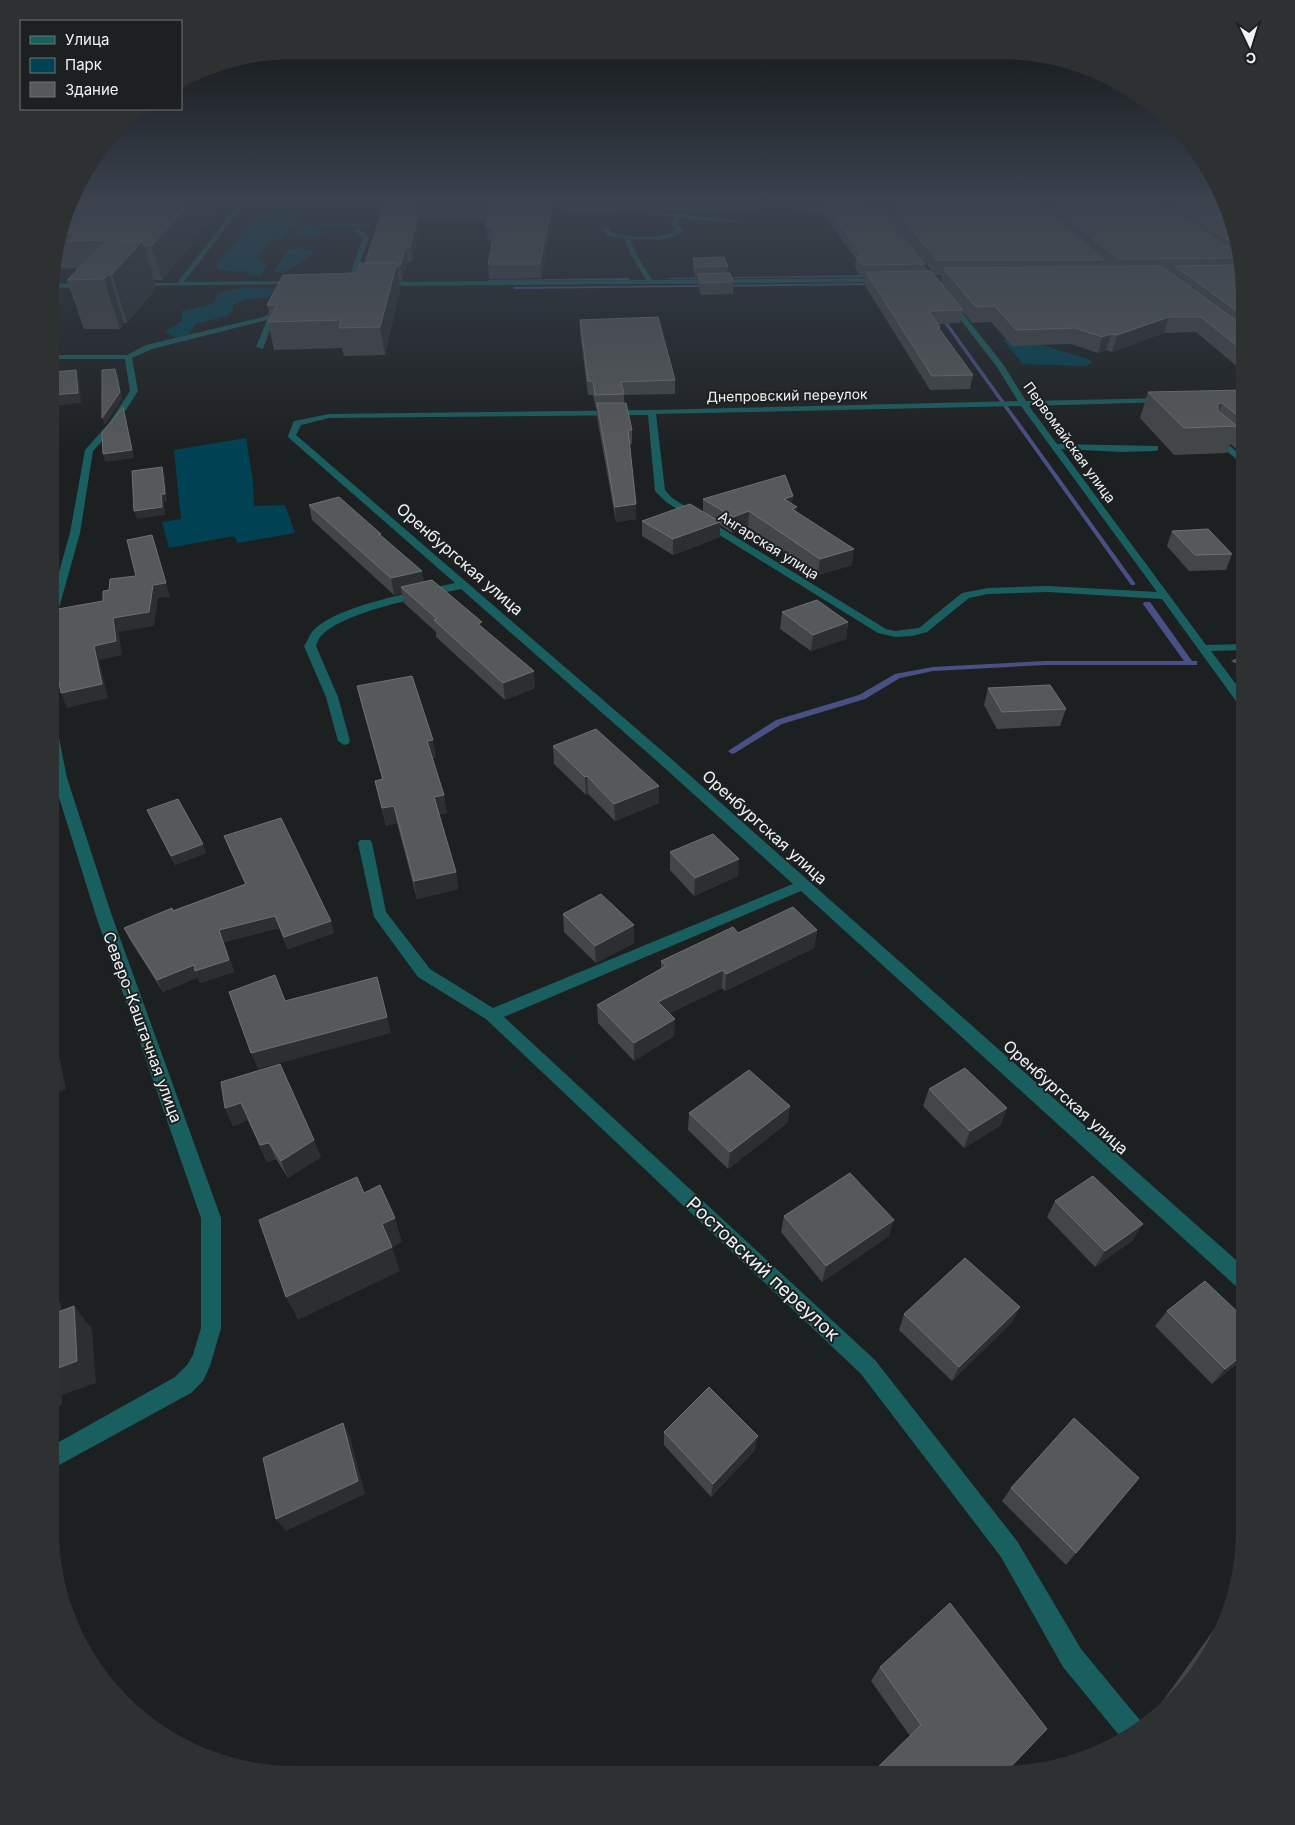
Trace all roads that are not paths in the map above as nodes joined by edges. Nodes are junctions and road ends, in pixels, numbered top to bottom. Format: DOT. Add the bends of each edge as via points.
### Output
graph roads {
  1 [pos="171,284"];
  2 [pos="293,284"];
  3 [pos="931,284"];
  4 [pos="100,285"];
  5 [pos="130,285"];
  6 [pos="59,286"];
  7 [pos="272,315"];
  8 [pos="260,347"];
  9 [pos="128,356"];
  10 [pos="59,357"];
  11 [pos="1177,400"];
  12 [pos="1023,403"];
  13 [pos="652,412"];
  14 [pos="329,416"];
  15 [pos="1213,434"];
  16 [pos="1054,446"];
  17 [pos="1155,448"];
  18 [pos="1236,456"];
  19 [pos="462,585"];
  20 [pos="59,589"];
  21 [pos="1166,596"];
  22 [pos="1236,647"];
  23 [pos="1204,648"];
  24 [pos="1236,692"];
  25 [pos="344,741"];
  26 [pos="59,772"];
  27 [pos="365,843"];
  28 [pos="803,886"];
  29 [pos="492,1015"];
  30 [pos="1236,1272"];
  31 [pos="59,1454"];
  32 [pos="1130,1728"];
  1 -- 5 [label="street"];
  2 -- 7 [label="street"];
  3 -- 12 [label="street, Первомайская улица" via="1000,366"];
  4 -- 6 [label="street"];
  7 -- 8 [label="street"];
  7 -- 9 [label="street" via="149,347"];
  9 -- 10 [label="street"];
  9 -- 20 [label="street" via="134,391 112,425 89,450 75,533"];
  11 -- 12 [label="street, Днепровский переулок"];
  12 -- 13 [label="street, Днепровский переулок"];
  12 -- 16 [label="street, Первомайская улица"];
  13 -- 14 [label="street, Днепровский переулок"];
  13 -- 21 [label="street, Ангарская улица" via="660,490 670,500 882,631 895,634 923,630 966,595 988,591 1048,589"];
  14 -- 19 [label="street, Оренбургская улица" via="297,423 292,436"];
  15 -- 18 [label="street"];
  16 -- 17 [label="street"];
  16 -- 21 [label="street, Первомайская улица"];
  19 -- 25 [label="street" via="351,613 311,639 310,646 332,697"];
  19 -- 28 [label="street, Оренбургская улица" via="663,759"];
  21 -- 23 [label="street, Первомайская улица"];
  22 -- 23 [label="street"];
  23 -- 24 [label="street, Первомайская улица"];
  26 -- 31 [label="street, Северо-Каштачная улица" via="101,906 211,1218 211,1328 203,1359 195,1373 183,1385"];
  27 -- 29 [label="street, Ростовский переулок" via="379,913 424,973"];
  28 -- 29 [label="street"];
  28 -- 30 [label="street, Оренбургская улица"];
  29 -- 32 [label="street, Ростовский переулок" via="868,1367 1009,1549 1072,1658"];
}
